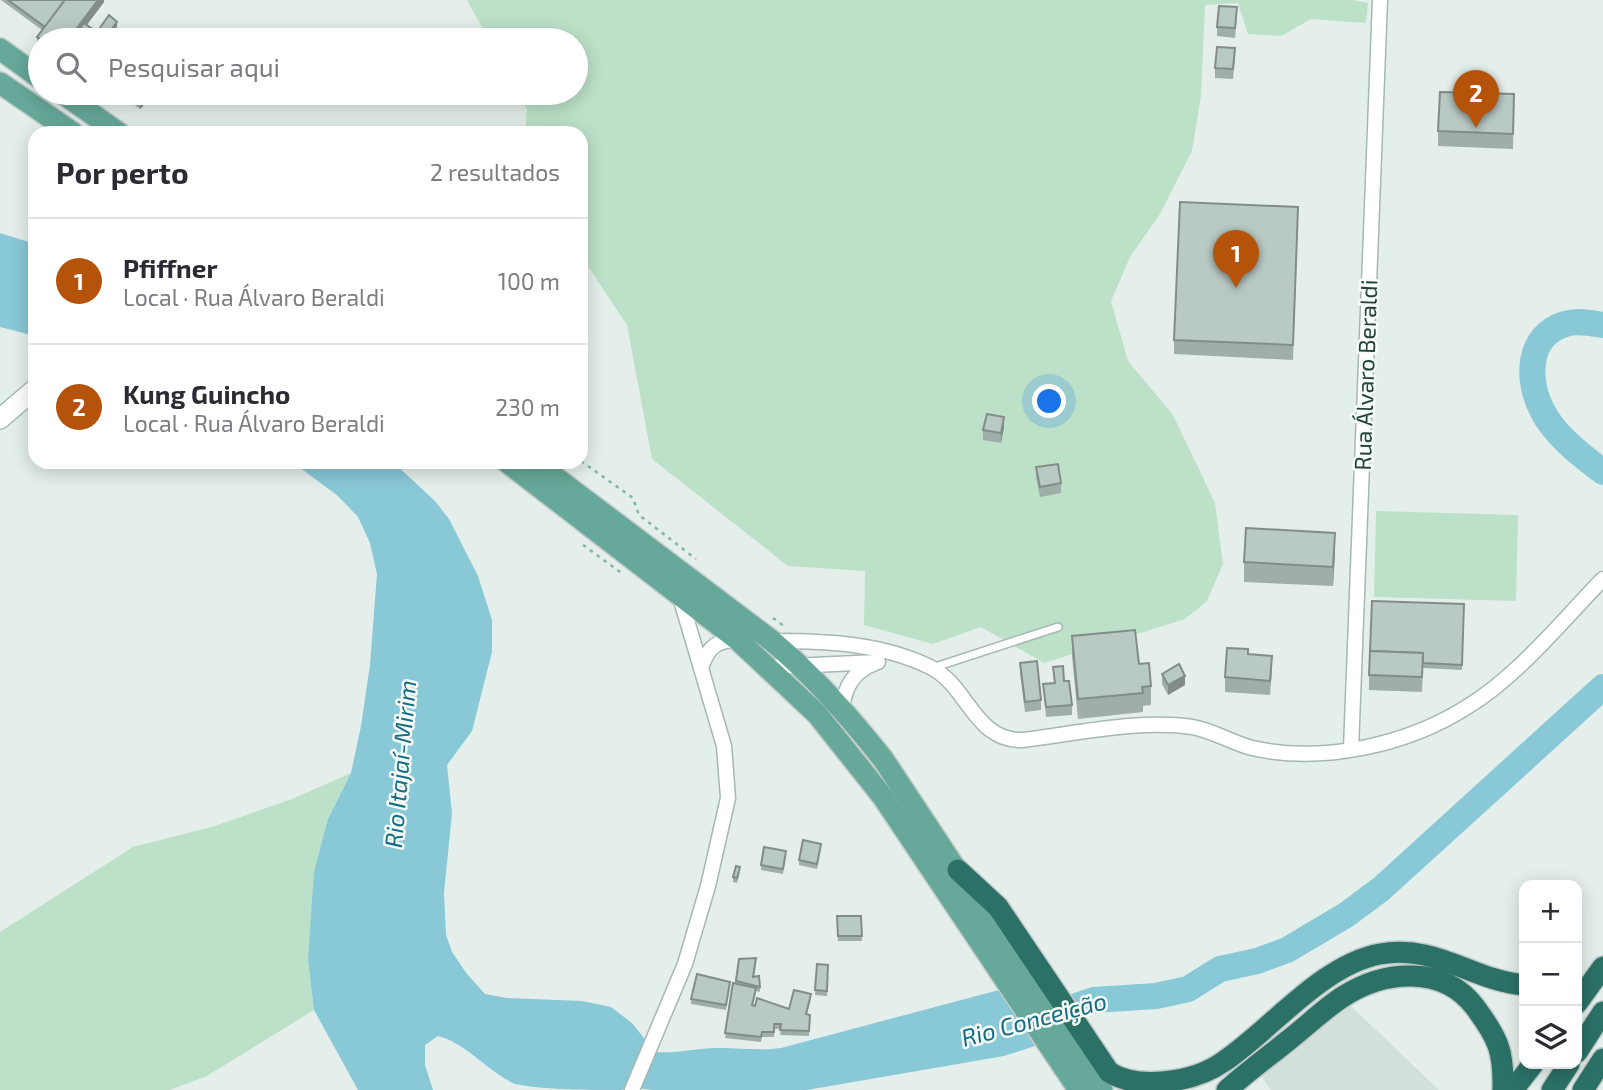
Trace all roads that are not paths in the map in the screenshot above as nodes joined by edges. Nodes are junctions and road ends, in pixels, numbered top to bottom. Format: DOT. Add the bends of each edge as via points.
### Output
graph roads {
  1 [pos="1380,0"];
  2 [pos="0,49"];
  3 [pos="28,69"];
  4 [pos="0,83"];
  5 [pos="28,102"];
  6 [pos="32,105"];
  7 [pos="79,105"];
  8 [pos="63,126"];
  9 [pos="110,126"];
  10 [pos="28,395"];
  11 [pos="0,419"];
  12 [pos="516,469"];
  13 [pos="544,469"];
  14 [pos="1603,579"];
  15 [pos="678,593"];
  16 [pos="1058,627"];
  17 [pos="738,640"];
  18 [pos="772,641"];
  19 [pos="908,660"];
  20 [pos="877,662"];
  21 [pos="702,665"];
  22 [pos="770,667"];
  23 [pos="802,667"];
  24 [pos="932,668"];
  25 [pos="842,709"];
  26 [pos="1351,749"];
  27 [pos="958,870"];
  28 [pos="1010,953"];
  29 [pos="1603,961"];
  30 [pos="1603,967"];
  31 [pos="1582,973"];
  32 [pos="1519,984"];
  33 [pos="1582,996"];
  34 [pos="1603,1012"];
  35 [pos="1582,1044"];
  36 [pos="1076,1053"];
  37 [pos="1603,1059"];
  38 [pos="1528,1069"];
  39 [pos="1566,1069"];
  40 [pos="632,1090"];
  41 [pos="1079,1090"];
  42 [pos="1102,1090"];
  43 [pos="1227,1090"];
  44 [pos="1503,1090"];
  45 [pos="1513,1090"];
  46 [pos="1552,1090"];
  47 [pos="1583,1090"];
  1 -- 26 [label="street, Rua Álvaro Beraldi"];
  2 -- 3 [label="main road"];
  4 -- 5 [label="main road"];
  6 -- 8 [label="main road"];
  7 -- 9 [label="main road"];
  10 -- 11 [label="street"];
  12 -- 15 [label="main road"];
  13 -- 18 [label="main road"];
  14 -- 26 [label="street" via="1469,706 1409,735"];
  15 -- 17 [label="main road"];
  15 -- 21 [label="street"];
  16 -- 24 [label="lane"];
  17 -- 21 [label="street" via="718,642"];
  17 -- 22 [label="main road"];
  18 -- 19 [label="street" via="874,648"];
  18 -- 23 [label="main road"];
  19 -- 20 [label="street"];
  19 -- 24 [label="street"];
  20 -- 23 [label="street"];
  20 -- 25 [label="street" via="852,678"];
  21 -- 40 [label="street" via="724,746 728,798 685,964"];
  22 -- 23 [label="street"];
  22 -- 28 [label="main road" via="817,714"];
  23 -- 25 [label="main road"];
  24 -- 26 [label="street" via="1003,738 1022,740 1163,725 1194,727 1281,752"];
  25 -- 27 [label="main road" via="883,759"];
  27 -- 28 [label="highway" via="998,907"];
  28 -- 36 [label="highway"];
  28 -- 36 [label="main road"];
  29 -- 31 [label="highway"];
  30 -- 33 [label="highway"];
  32 -- 36 [label="highway" via="1488,978 1427,953 1378,955 1350,964 1221,1064 1158,1085 1120,1082"];
  34 -- 35 [label="highway"];
  36 -- 41 [label="main road"];
  36 -- 42 [label="main road"];
  37 -- 47 [label="highway"];
  38 -- 45 [label="highway"];
  39 -- 46 [label="highway"];
  43 -- 44 [label="highway" via="1346,995 1375,981 1407,975 1439,981 1468,998 1499,1042"];
}
